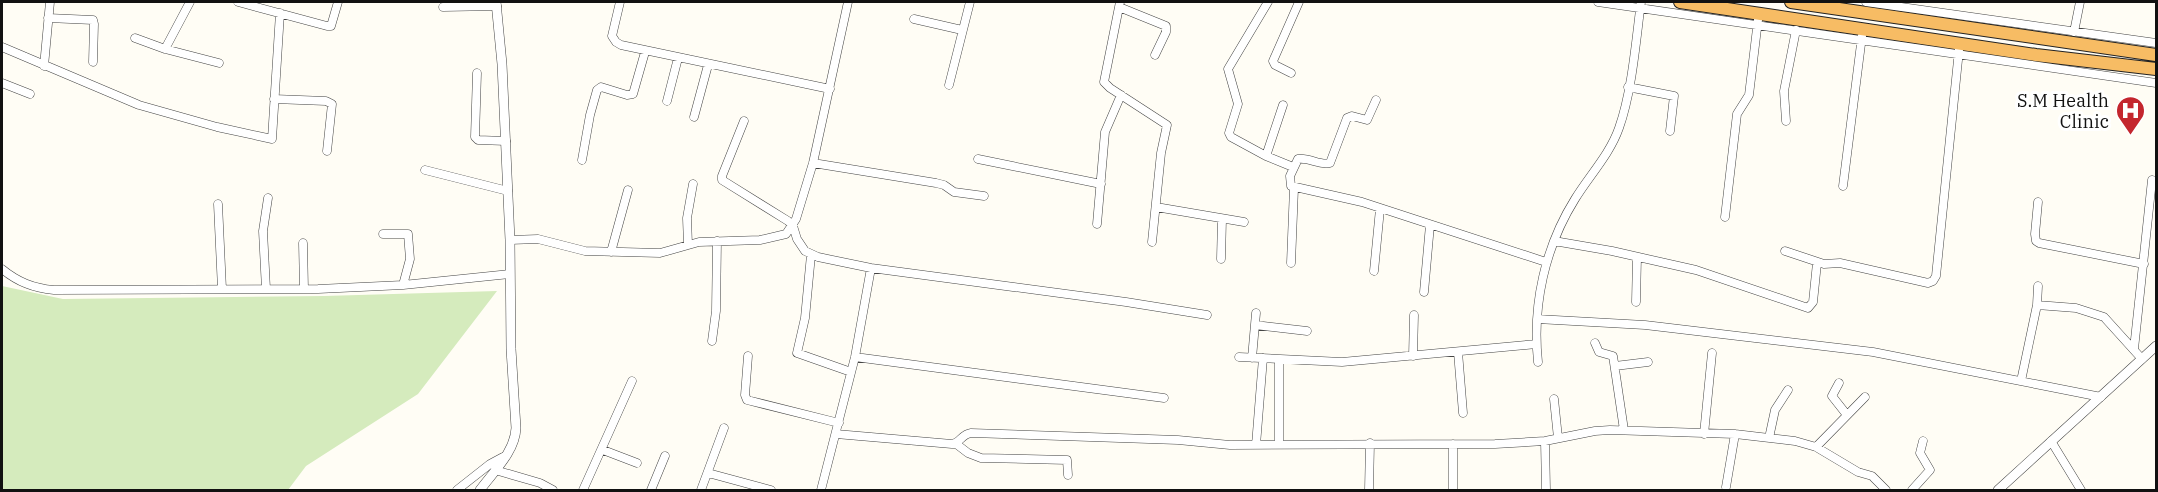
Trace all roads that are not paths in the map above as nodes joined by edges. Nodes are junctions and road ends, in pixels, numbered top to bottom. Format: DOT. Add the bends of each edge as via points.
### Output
graph roads {
  1 [pos="50,2"];
  2 [pos="190,2"];
  3 [pos="238,2"];
  4 [pos="338,2"];
  5 [pos="621,2"];
  6 [pos="848,2"];
  7 [pos="967,2"];
  8 [pos="1268,2"];
  9 [pos="1299,2"];
  10 [pos="1598,2"];
  11 [pos="1680,2"];
  12 [pos="1791,2"];
  13 [pos="1866,2"];
  14 [pos="2080,2"];
  15 [pos="496,4"];
  16 [pos="1120,4"];
  17 [pos="1641,4"];
  18 [pos="263,5"];
  19 [pos="1909,5"];
  20 [pos="443,7"];
  21 [pos="280,13"];
  22 [pos="48,18"];
  23 [pos="1758,19"];
  24 [pos="914,20"];
  25 [pos="962,30"];
  26 [pos="1796,30"];
  27 [pos="2074,32"];
  28 [pos="1863,34"];
  29 [pos="135,38"];
  30 [pos="2157,43"];
  31 [pos="2,47"];
  32 [pos="165,50"];
  33 [pos="1959,50"];
  34 [pos="645,52"];
  35 [pos="1155,55"];
  36 [pos="2157,55"];
  37 [pos="678,58"];
  38 [pos="93,62"];
  39 [pos="219,63"];
  40 [pos="708,64"];
  41 [pos="44,66"];
  42 [pos="2157,69"];
  43 [pos="477,73"];
  44 [pos="1291,73"];
  45 [pos="2,83"];
  46 [pos="2157,83"];
  47 [pos="949,84"];
  48 [pos="1628,87"];
  49 [pos="830,89"];
  50 [pos="30,94"];
  51 [pos="1121,95"];
  52 [pos="274,99"];
  53 [pos="1376,100"];
  54 [pos="667,102"];
  55 [pos="1283,105"];
  56 [pos="694,117"];
  57 [pos="744,120"];
  58 [pos="1786,121"];
  59 [pos="1670,131"];
  60 [pos="506,141"];
  61 [pos="327,151"];
  62 [pos="1266,156"];
  63 [pos="978,159"];
  64 [pos="582,160"];
  65 [pos="813,163"];
  66 [pos="1293,167"];
  67 [pos="425,170"];
  68 [pos="2152,180"];
  69 [pos="693,184"];
  70 [pos="1101,184"];
  71 [pos="1843,186"];
  72 [pos="1294,188"];
  73 [pos="628,190"];
  74 [pos="508,191"];
  75 [pos="984,196"];
  76 [pos="268,198"];
  77 [pos="2038,202"];
  78 [pos="218,204"];
  79 [pos="1156,207"];
  80 [pos="1380,209"];
  81 [pos="1725,217"];
  82 [pos="1222,219"];
  83 [pos="1244,222"];
  84 [pos="1097,224"];
  85 [pos="1430,225"];
  86 [pos="793,226"];
  87 [pos="383,234"];
  88 [pos="510,240"];
  89 [pos="1554,241"];
  90 [pos="717,242"];
  91 [pos="1152,242"];
  92 [pos="303,243"];
  93 [pos="688,245"];
  94 [pos="1785,251"];
  95 [pos="611,252"];
  96 [pos="811,255"];
  97 [pos="1636,257"];
  98 [pos="1221,259"];
  99 [pos="1546,262"];
  100 [pos="1291,263"];
  101 [pos="1817,263"];
  102 [pos="2144,264"];
  103 [pos="872,268"];
  104 [pos="2,269"];
  105 [pos="1374,272"];
  106 [pos="510,274"];
  107 [pos="403,285"];
  108 [pos="2038,286"];
  109 [pos="222,289"];
  110 [pos="266,289"];
  111 [pos="304,289"];
  112 [pos="1424,292"];
  113 [pos="1636,302"];
  114 [pos="2037,305"];
  115 [pos="1256,313"];
  116 [pos="1207,315"];
  117 [pos="1414,315"];
  118 [pos="1537,319"];
  119 [pos="1255,325"];
  120 [pos="1307,331"];
  121 [pos="712,341"];
  122 [pos="1595,343"];
  123 [pos="1536,344"];
  124 [pos="2157,346"];
  125 [pos="2134,350"];
  126 [pos="1458,352"];
  127 [pos="1712,353"];
  128 [pos="748,356"];
  129 [pos="1413,356"];
  130 [pos="855,357"];
  131 [pos="1239,357"];
  132 [pos="1252,358"];
  133 [pos="1263,358"];
  134 [pos="1279,359"];
  135 [pos="2142,359"];
  136 [pos="1538,362"];
  137 [pos="1648,362"];
  138 [pos="1615,366"];
  139 [pos="851,372"];
  140 [pos="632,381"];
  141 [pos="2021,381"];
  142 [pos="1839,383"];
  143 [pos="1788,390"];
  144 [pos="1865,397"];
  145 [pos="2101,397"];
  146 [pos="1164,398"];
  147 [pos="1554,399"];
  148 [pos="1463,413"];
  149 [pos="1847,415"];
  150 [pos="839,423"];
  151 [pos="724,428"];
  152 [pos="1624,430"];
  153 [pos="836,434"];
  154 [pos="1704,434"];
  155 [pos="1736,434"];
  156 [pos="1558,438"];
  157 [pos="1769,438"];
  158 [pos="1545,441"];
  159 [pos="1923,441"];
  160 [pos="2051,441"];
  161 [pos="955,443"];
  162 [pos="1370,443"];
  163 [pos="1279,444"];
  164 [pos="1453,444"];
  165 [pos="1256,445"];
  166 [pos="1816,447"];
  167 [pos="603,450"];
  168 [pos="665,456"];
  169 [pos="503,458"];
  170 [pos="637,463"];
  171 [pos="495,470"];
  172 [pos="708,473"];
  173 [pos="1068,475"];
  174 [pos="1726,487"];
  175 [pos="756,488"];
  176 [pos="2004,489"];
  177 [pos="457,490"];
  178 [pos="480,490"];
  179 [pos="553,490"];
  180 [pos="583,490"];
  181 [pos="651,490"];
  182 [pos="701,490"];
  183 [pos="771,490"];
  184 [pos="821,490"];
  185 [pos="1369,490"];
  186 [pos="1454,490"];
  187 [pos="1546,490"];
  188 [pos="1886,490"];
  189 [pos="1912,490"];
  190 [pos="2081,490"];
  1 -- 22 [label="street"];
  2 -- 32 [label="street"];
  3 -- 18 [label="street"];
  4 -- 21 [label="street" via="329,26"];
  5 -- 34 [label="street" via="613,39"];
  6 -- 49 [label="street"];
  7 -- 25 [label="street"];
  8 -- 62 [label="street" via="1228,69 1238,104 1230,135"];
  9 -- 44 [label="street" via="1273,61"];
  10 -- 17 [label="street"];
  11 -- 23 [label="highway"];
  12 -- 36 [label="highway"];
  13 -- 19 [label="street"];
  14 -- 27 [label="street"];
  15 -- 20 [label="street"];
  15 -- 60 [label="street"];
  16 -- 35 [label="street" via="1166,26"];
  16 -- 51 [label="street" via="1104,82"];
  17 -- 23 [label="street"];
  17 -- 48 [label="street"];
  18 -- 21 [label="street"];
  19 -- 27 [label="street"];
  21 -- 52 [label="street"];
  22 -- 38 [label="street" via="93,20"];
  22 -- 41 [label="street"];
  23 -- 26 [label="street"];
  23 -- 28 [label="highway" via="1808,20"];
  23 -- 81 [label="street" via="1749,95 1737,114"];
  24 -- 25 [label="street"];
  25 -- 47 [label="street"];
  26 -- 28 [label="street"];
  26 -- 58 [label="street" via="1784,92"];
  27 -- 30 [label="street"];
  28 -- 33 [label="highway"];
  28 -- 71 [label="street"];
  29 -- 32 [label="street"];
  31 -- 41 [label="street"];
  32 -- 39 [label="street"];
  33 -- 42 [label="highway"];
  33 -- 46 [label="street"];
  33 -- 101 [label="street" via="1942,229 1933,281 1840,262"];
  34 -- 37 [label="street"];
  34 -- 64 [label="street" via="633,94 601,87 597,90"];
  37 -- 40 [label="street"];
  37 -- 54 [label="street"];
  40 -- 49 [label="street"];
  40 -- 56 [label="street"];
  41 -- 52 [label="street" via="171,115 272,139"];
  43 -- 60 [label="street" via="475,137"];
  45 -- 50 [label="street"];
  48 -- 59 [label="street" via="1674,96"];
  48 -- 89 [label="street" via="1618,131"];
  49 -- 65 [label="street"];
  51 -- 70 [label="street" via="1106,127"];
  51 -- 79 [label="street" via="1167,125"];
  52 -- 61 [label="street" via="332,104"];
  53 -- 66 [label="street" via="1367,120 1347,118 1330,163 1299,158"];
  55 -- 62 [label="street"];
  57 -- 86 [label="street" via="722,180"];
  60 -- 74 [label="street"];
  62 -- 66 [label="street"];
  63 -- 70 [label="street"];
  65 -- 75 [label="street" via="936,183 954,192"];
  65 -- 86 [label="street"];
  66 -- 72 [label="street" via="1289,181"];
  67 -- 74 [label="street"];
  68 -- 102 [label="street"];
  69 -- 93 [label="street" via="687,218"];
  70 -- 84 [label="street"];
  72 -- 80 [label="street"];
  72 -- 100 [label="street"];
  73 -- 95 [label="street"];
  74 -- 88 [label="street"];
  76 -- 110 [label="street" via="263,231"];
  77 -- 102 [label="street" via="2035,238 2039,243"];
  78 -- 109 [label="street"];
  79 -- 82 [label="street"];
  79 -- 91 [label="street"];
  80 -- 85 [label="street"];
  80 -- 105 [label="street"];
  82 -- 83 [label="street"];
  82 -- 98 [label="street"];
  85 -- 99 [label="street"];
  85 -- 112 [label="street"];
  86 -- 90 [label="street" via="786,234 769,239"];
  86 -- 96 [label="street" via="801,246"];
  87 -- 107 [label="street" via="408,234 410,259"];
  88 -- 95 [label="street" via="538,239 585,251"];
  88 -- 106 [label="street"];
  89 -- 97 [label="street"];
  89 -- 99 [label="street"];
  90 -- 93 [label="street"];
  90 -- 121 [label="street"];
  92 -- 111 [label="street"];
  93 -- 95 [label="street" via="660,253"];
  94 -- 101 [label="street"];
  96 -- 103 [label="street"];
  96 -- 139 [label="street" via="797,354"];
  97 -- 101 [label="street" via="1712,274 1808,308 1813,302"];
  97 -- 113 [label="street"];
  99 -- 118 [label="street"];
  102 -- 125 [label="street"];
  103 -- 116 [label="street"];
  103 -- 130 [label="street"];
  104 -- 109 [label="street" via="23,284 54,290"];
  106 -- 107 [label="street"];
  106 -- 169 [label="street" via="516,433"];
  107 -- 111 [label="street"];
  108 -- 114 [label="street"];
  109 -- 110 [label="street"];
  110 -- 111 [label="street"];
  114 -- 125 [label="street" via="2076,308 2104,317"];
  114 -- 141 [label="street"];
  115 -- 119 [label="street"];
  117 -- 129 [label="street"];
  118 -- 123 [label="street"];
  118 -- 141 [label="street" via="1645,325 1803,343 1923,360"];
  119 -- 120 [label="street"];
  119 -- 132 [label="street"];
  122 -- 138 [label="street" via="1599,352 1612,354"];
  123 -- 126 [label="street"];
  123 -- 136 [label="street"];
  124 -- 135 [label="street"];
  125 -- 135 [label="street"];
  126 -- 129 [label="street"];
  126 -- 148 [label="street"];
  127 -- 154 [label="street"];
  128 -- 150 [label="street" via="747,400"];
  129 -- 134 [label="street" via="1342,362"];
  130 -- 139 [label="street"];
  130 -- 146 [label="street"];
  131 -- 132 [label="street"];
  132 -- 133 [label="street"];
  133 -- 134 [label="street"];
  133 -- 165 [label="street"];
  134 -- 163 [label="street"];
  135 -- 145 [label="street"];
  137 -- 138 [label="street"];
  138 -- 152 [label="street"];
  139 -- 150 [label="street"];
  140 -- 167 [label="street"];
  141 -- 145 [label="street"];
  142 -- 149 [label="street" via="1832,396"];
  143 -- 157 [label="street" via="1775,410"];
  144 -- 149 [label="street"];
  145 -- 160 [label="street"];
  147 -- 156 [label="street"];
  149 -- 166 [label="street"];
  150 -- 153 [label="street"];
  151 -- 172 [label="street"];
  152 -- 154 [label="street"];
  152 -- 156 [label="street"];
  153 -- 161 [label="street"];
  153 -- 184 [label="street"];
  154 -- 155 [label="street"];
  155 -- 157 [label="street"];
  155 -- 174 [label="street"];
  156 -- 158 [label="street"];
  157 -- 166 [label="street"];
  158 -- 164 [label="street"];
  158 -- 187 [label="street"];
  159 -- 189 [label="street" via="1920,453 1930,470"];
  160 -- 176 [label="street"];
  160 -- 190 [label="street"];
  161 -- 165 [label="street" via="971,433"];
  161 -- 173 [label="street" via="981,458 1067,460"];
  162 -- 163 [label="street"];
  162 -- 164 [label="street"];
  162 -- 185 [label="street"];
  163 -- 165 [label="street"];
  164 -- 186 [label="street"];
  166 -- 188 [label="street" via="1872,476"];
  167 -- 170 [label="street"];
  167 -- 180 [label="street"];
  168 -- 181 [label="street"];
  169 -- 171 [label="street"];
  169 -- 177 [label="street"];
  171 -- 178 [label="street"];
  171 -- 179 [label="street"];
  172 -- 175 [label="street"];
  172 -- 182 [label="street"];
  175 -- 183 [label="street"];
}
